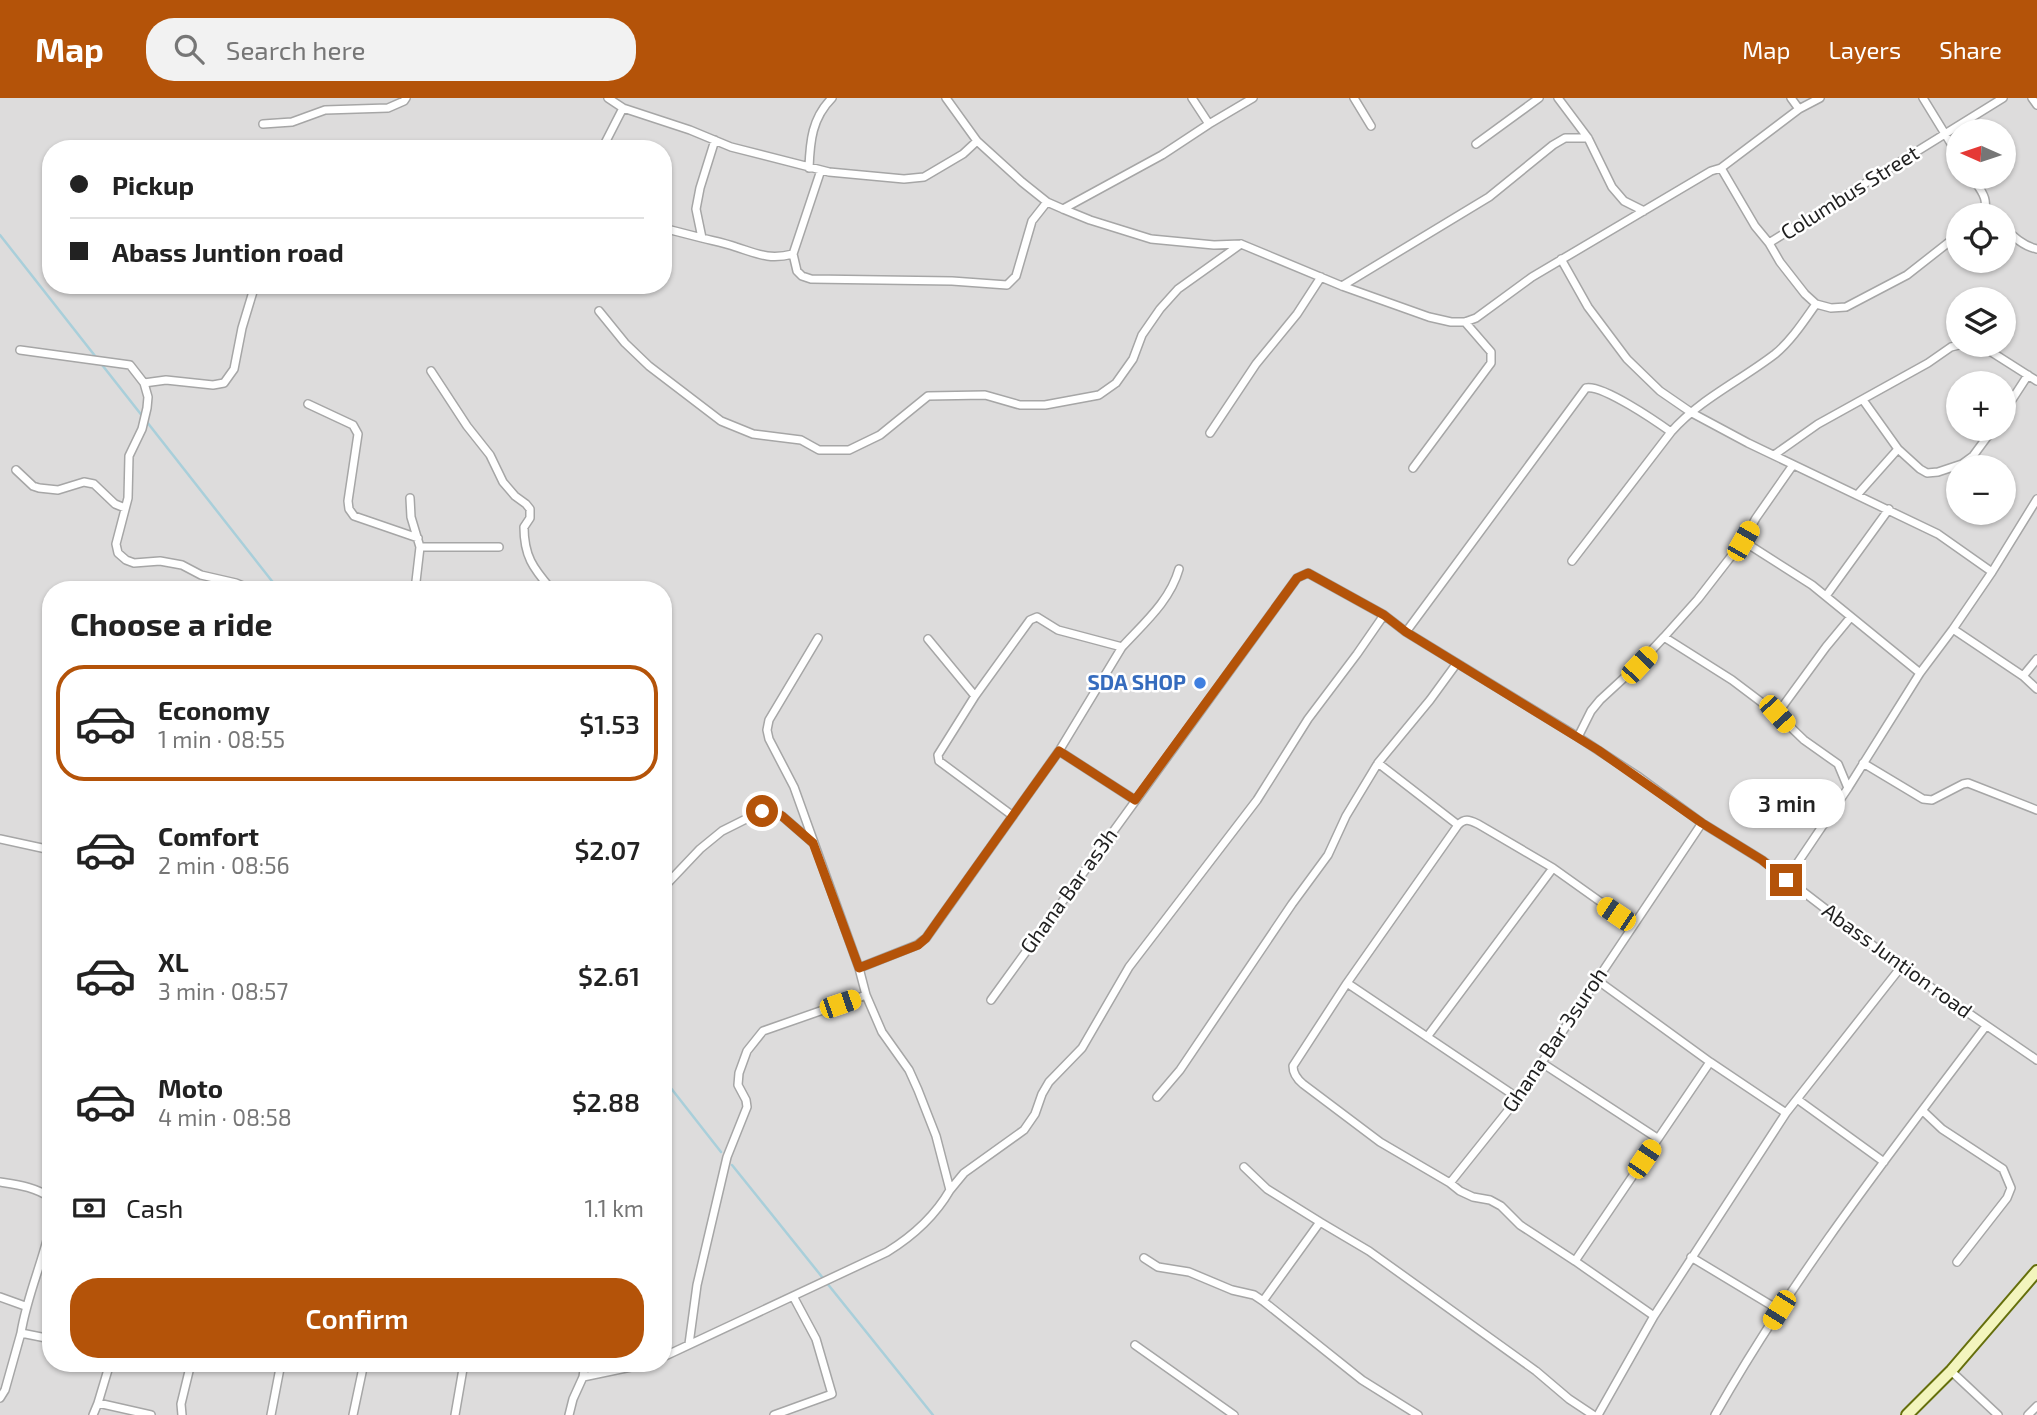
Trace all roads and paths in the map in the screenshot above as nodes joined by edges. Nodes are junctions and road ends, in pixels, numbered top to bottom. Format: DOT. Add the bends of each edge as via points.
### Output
graph roads {
  1 [pos="406,98"];
  2 [pos="608,98"];
  3 [pos="832,98"];
  4 [pos="946,98"];
  5 [pos="1192,98"];
  6 [pos="1253,98"];
  7 [pos="1354,98"];
  8 [pos="1539,98"];
  9 [pos="1558,98"];
  10 [pos="1791,98"];
  11 [pos="1820,98"];
  12 [pos="1923,98"];
  13 [pos="2003,98"];
  14 [pos="2032,98"];
  15 [pos="2037,105"];
  16 [pos="623,108"];
  17 [pos="1799,109"];
  18 [pos="263,124"];
  19 [pos="1209,124"];
  20 [pos="1371,126"];
  21 [pos="1945,134"];
  22 [pos="1588,138"];
  23 [pos="607,140"];
  24 [pos="715,140"];
  25 [pos="977,141"];
  26 [pos="1476,144"];
  27 [pos="809,168"];
  28 [pos="1721,168"];
  29 [pos="821,170"];
  30 [pos="1047,202"];
  31 [pos="1063,209"];
  32 [pos="1644,211"];
  33 [pos="672,230"];
  34 [pos="702,238"];
  35 [pos="2016,240"];
  36 [pos="1769,243"];
  37 [pos="1241,244"];
  38 [pos="1946,244"];
  39 [pos="2037,249"];
  40 [pos="793,254"];
  41 [pos="1561,259"];
  42 [pos="1321,277"];
  43 [pos="1342,286"];
  44 [pos="252,294"];
  45 [pos="1816,304"];
  46 [pos="599,311"];
  47 [pos="1465,322"];
  48 [pos="1946,350"];
  49 [pos="20,351"];
  50 [pos="1999,357"];
  51 [pos="431,371"];
  52 [pos="2028,375"];
  53 [pos="2037,381"];
  54 [pos="144,383"];
  55 [pos="2016,394"];
  56 [pos="1863,400"];
  57 [pos="308,404"];
  58 [pos="1692,413"];
  59 [pos="1671,432"];
  60 [pos="1210,433"];
  61 [pos="1984,441"];
  62 [pos="1898,449"];
  63 [pos="1774,455"];
  64 [pos="1793,465"];
  65 [pos="1413,468"];
  66 [pos="16,470"];
  67 [pos="1858,494"];
  68 [pos="410,499"];
  69 [pos="2037,499"];
  70 [pos="125,508"];
  71 [pos="1889,509"];
  72 [pos="418,538"];
  73 [pos="1743,541"];
  74 [pos="420,547"];
  75 [pos="499,547"];
  76 [pos="1572,561"];
  77 [pos="1179,569"];
  78 [pos="1992,572"];
  79 [pos="1297,578"];
  80 [pos="227,581"];
  81 [pos="416,581"];
  82 [pos="543,581"];
  83 [pos="1826,596"];
  84 [pos="1384,615"];
  85 [pos="1850,618"];
  86 [pos="1953,629"];
  87 [pos="1406,632"];
  88 [pos="1664,637"];
  89 [pos="818,638"];
  90 [pos="928,639"];
  91 [pos="1122,647"];
  92 [pos="2037,659"];
  93 [pos="1457,663"];
  94 [pos="1920,673"];
  95 [pos="2023,676"];
  96 [pos="2037,689"];
  97 [pos="975,696"];
  98 [pos="1777,714"];
  99 [pos="1577,737"];
  100 [pos="1059,751"];
  101 [pos="1378,763"];
  102 [pos="1863,763"];
  103 [pos="1848,788"];
  104 [pos="1135,800"];
  105 [pos="2037,810"];
  106 [pos="1013,816"];
  107 [pos="1702,823"];
  108 [pos="1458,825"];
  109 [pos="0,839"];
  110 [pos="813,843"];
  111 [pos="42,848"];
  112 [pos="1553,868"];
  113 [pos="672,878"];
  114 [pos="1786,880"];
  115 [pos="1633,925"];
  116 [pos="1902,967"];
  117 [pos="859,968"];
  118 [pos="1597,980"];
  119 [pos="1347,983"];
  120 [pos="866,995"];
  121 [pos="991,1000"];
  122 [pos="1986,1026"];
  123 [pos="1427,1037"];
  124 [pos="2036,1058"];
  125 [pos="1710,1062"];
  126 [pos="1542,1063"];
  127 [pos="1157,1097"];
  128 [pos="1518,1098"];
  129 [pos="1797,1099"];
  130 [pos="1923,1111"];
  131 [pos="1786,1113"];
  132 [pos="1657,1138"];
  133 [pos="1884,1162"];
  134 [pos="1244,1167"];
  135 [pos="0,1182"];
  136 [pos="1450,1183"];
  137 [pos="950,1190"];
  138 [pos="42,1193"];
  139 [pos="1320,1222"];
  140 [pos="1691,1257"];
  141 [pos="1144,1258"];
  142 [pos="1575,1261"];
  143 [pos="42,1262"];
  144 [pos="1957,1262"];
  145 [pos="2037,1271"];
  146 [pos="793,1296"];
  147 [pos="0,1297"];
  148 [pos="1263,1301"];
  149 [pos="25,1306"];
  150 [pos="1779,1310"];
  151 [pos="1654,1316"];
  152 [pos="21,1333"];
  153 [pos="42,1337"];
  154 [pos="689,1344"];
  155 [pos="1135,1345"];
  156 [pos="672,1352"];
  157 [pos="1951,1371"];
  158 [pos="107,1372"];
  159 [pos="189,1372"];
  160 [pos="279,1372"];
  161 [pos="362,1372"];
  162 [pos="462,1372"];
  163 [pos="584,1372"];
  164 [pos="607,1372"];
  165 [pos="583,1377"];
  166 [pos="0,1398"];
  167 [pos="98,1403"];
  168 [pos="2037,1406"];
  169 [pos="93,1415"];
  170 [pos="151,1415"];
  171 [pos="182,1415"];
  172 [pos="271,1415"];
  173 [pos="353,1415"];
  174 [pos="455,1415"];
  175 [pos="569,1415"];
  176 [pos="774,1415"];
  177 [pos="1234,1415"];
  178 [pos="1418,1415"];
  179 [pos="1595,1415"];
  180 [pos="1716,1415"];
  181 [pos="1907,1415"];
  182 [pos="1998,1415"];
  183 [pos="2028,1415"];
  1 -- 18 [label="street" via="388,108 325,110 292,122"];
  2 -- 16 [label="street"];
  3 -- 27 [label="street" via="816,118"];
  4 -- 25 [label="street"];
  5 -- 19 [label="street"];
  6 -- 19 [label="street"];
  7 -- 20 [label="street"];
  8 -- 26 [label="street"];
  9 -- 22 [label="street"];
  10 -- 17 [label="street"];
  11 -- 17 [label="street"];
  12 -- 21 [label="street"];
  13 -- 21 [label="street, Columbus Street"];
  14 -- 15 [label="street"];
  16 -- 23 [label="street"];
  16 -- 24 [label="street"];
  17 -- 28 [label="street"];
  19 -- 31 [label="street"];
  21 -- 36 [label="street, Columbus Street"];
  22 -- 32 [label="street" via="1612,187 1624,201"];
  22 -- 43 [label="street" via="1565,138 1553,145 1489,197"];
  24 -- 27 [label="street"];
  24 -- 34 [label="street" via="696,209"];
  25 -- 29 [label="street" via="925,177"];
  25 -- 30 [label="street"];
  27 -- 29 [label="street"];
  28 -- 32 [label="street"];
  28 -- 36 [label="street"];
  29 -- 40 [label="street"];
  30 -- 31 [label="street"];
  30 -- 40 [label="street" via="1032,221 1016,276 1007,285 811,279 797,271"];
  31 -- 37 [label="street" via="1151,239"];
  32 -- 41 [label="street"];
  33 -- 34 [label="street"];
  34 -- 40 [label="street" via="765,257"];
  35 -- 39 [label="street"];
  36 -- 45 [label="street"];
  37 -- 42 [label="street"];
  37 -- 46 [label="street" via="1178,289 1142,335 1133,359 1116,383 1099,395 1045,405 1020,405 985,395 928,396 880,435 849,450 819,450 801,440 753,434 721,421 649,366"];
  38 -- 45 [label="street" via="1907,275 1846,307"];
  41 -- 47 [label="street"];
  41 -- 58 [label="street" via="1588,307 1627,359 1660,391"];
  42 -- 43 [label="street"];
  42 -- 60 [label="street"];
  43 -- 47 [label="street" via="1429,317"];
  44 -- 54 [label="street" via="234,369 223,383"];
  45 -- 58 [label="street" via="1777,352"];
  47 -- 65 [label="street" via="1491,352 1491,363"];
  48 -- 56 [label="street"];
  49 -- 54 [label="street" via="130,365"];
  50 -- 52 [label="street"];
  51 -- 82 [label="street" via="490,455 503,482 530,509 524,539 533,569"];
  52 -- 53 [label="street"];
  52 -- 55 [label="street"];
  54 -- 70 [label="street" via="147,408 129,456"];
  56 -- 62 [label="street"];
  56 -- 63 [label="street"];
  57 -- 72 [label="street" via="356,429 348,501 354,516"];
  58 -- 59 [label="street"];
  58 -- 63 [label="street"];
  59 -- 76 [label="street"];
  59 -- 87 [label="street" via="1609,395 1586,388"];
  61 -- 62 [label="street" via="1962,464 1938,472 1920,469"];
  62 -- 67 [label="street"];
  63 -- 64 [label="street"];
  64 -- 67 [label="street"];
  64 -- 73 [label="street"];
  66 -- 70 [label="street" via="38,488 94,484"];
  67 -- 71 [label="street"];
  68 -- 72 [label="street"];
  69 -- 78 [label="street"];
  70 -- 80 [label="street" via="116,544 126,560 182,565"];
  71 -- 78 [label="street" via="1938,534"];
  71 -- 83 [label="street"];
  72 -- 74 [label="street"];
  73 -- 83 [label="street"];
  73 -- 88 [label="street"];
  74 -- 75 [label="street"];
  74 -- 81 [label="street"];
  77 -- 91 [label="street" via="1159,607"];
  78 -- 86 [label="street"];
  79 -- 84 [label="street, Abass Juntion road" via="1313,574"];
  79 -- 104 [label="street, Ghana Bar as3h"];
  83 -- 85 [label="street"];
  84 -- 87 [label="street, Abass Juntion road"];
  84 -- 137 [label="street" via="1308,719 1257,800 1129,967 1082,1048 1049,1082 1024,1130 964,1173"];
  85 -- 94 [label="street"];
  85 -- 98 [label="street"];
  86 -- 94 [label="street"];
  86 -- 95 [label="street"];
  87 -- 93 [label="street, Abass Juntion road"];
  88 -- 98 [label="street"];
  88 -- 99 [label="street" via="1600,700"];
  89 -- 110 [label="street" via="767,730 794,787"];
  90 -- 97 [label="street"];
  91 -- 97 [label="street" via="1058,630 1037,617 1030,620"];
  91 -- 100 [label="street"];
  92 -- 95 [label="street"];
  93 -- 99 [label="street, Abass Juntion road"];
  93 -- 101 [label="street"];
  94 -- 102 [label="street"];
  95 -- 96 [label="street"];
  97 -- 106 [label="street" via="938,755 939,761"];
  98 -- 103 [label="street" via="1838,764"];
  99 -- 107 [label="street, Abass Juntion road"];
  100 -- 104 [label="street"];
  100 -- 106 [label="street"];
  101 -- 108 [label="street"];
  101 -- 127 [label="street" via="1328,855"];
  102 -- 103 [label="street"];
  102 -- 105 [label="street" via="1923,799 1932,800 1968,783"];
  103 -- 114 [label="street"];
  104 -- 121 [label="street, Ghana Bar as3h"];
  106 -- 117 [label="street" via="926,938"];
  107 -- 114 [label="street, Abass Juntion road"];
  107 -- 115 [label="street, Ghana Bar 3suroh"];
  108 -- 112 [label="street" via="1469,819"];
  108 -- 119 [label="street"];
  109 -- 111 [label="street"];
  110 -- 113 [label="street" via="782,816 762,811 722,831"];
  110 -- 117 [label="street"];
  112 -- 115 [label="street"];
  112 -- 123 [label="street"];
  114 -- 116 [label="street, Abass Juntion road"];
  115 -- 118 [label="street, Ghana Bar 3suroh"];
  116 -- 122 [label="street, Abass Juntion road"];
  116 -- 129 [label="street"];
  117 -- 120 [label="street"];
  118 -- 125 [label="street"];
  118 -- 126 [label="street, Ghana Bar 3suroh"];
  119 -- 123 [label="street"];
  119 -- 136 [label="street" via="1293,1066 1296,1077 1380,1142"];
  120 -- 137 [label="street" via="882,1032 918,1090"];
  120 -- 154 [label="street" via="764,1031 747,1051 738,1086 747,1107 727,1157 697,1285"];
  122 -- 124 [label="street, Abass Juntion road"];
  122 -- 130 [label="street"];
  123 -- 128 [label="street"];
  125 -- 131 [label="street"];
  125 -- 132 [label="street"];
  126 -- 128 [label="street, Ghana Bar 3suroh"];
  126 -- 132 [label="street"];
  128 -- 136 [label="street, Ghana Bar 3suroh"];
  129 -- 131 [label="street"];
  129 -- 133 [label="street"];
  130 -- 133 [label="street"];
  130 -- 144 [label="street" via="1941,1129 2003,1170 2011,1188"];
  131 -- 140 [label="street"];
  132 -- 142 [label="street"];
  133 -- 150 [label="street"];
  134 -- 139 [label="street" via="1267,1189"];
  135 -- 138 [label="street"];
  136 -- 142 [label="street" via="1501,1206 1520,1225"];
  137 -- 146 [label="street" via="929,1219 905,1240"];
  139 -- 148 [label="street"];
  139 -- 179 [label="street" via="1369,1251"];
  140 -- 150 [label="street"];
  140 -- 151 [label="street"];
  141 -- 148 [label="street" via="1158,1267 1189,1272"];
  142 -- 151 [label="street"];
  143 -- 149 [label="street"];
  145 -- 157 [label="street"];
  146 -- 154 [label="street"];
  146 -- 176 [label="street" via="816,1339 832,1394"];
  147 -- 149 [label="street"];
  148 -- 178 [label="street" via="1362,1380"];
  149 -- 152 [label="street"];
  150 -- 180 [label="street"];
  151 -- 179 [label="street"];
  152 -- 153 [label="street"];
  152 -- 166 [label="street"];
  154 -- 156 [label="street"];
  155 -- 177 [label="street"];
  157 -- 181 [label="street"];
  157 -- 182 [label="street"];
  158 -- 167 [label="street"];
  159 -- 171 [label="street"];
  160 -- 172 [label="street"];
  161 -- 173 [label="street"];
  162 -- 174 [label="street"];
  163 -- 165 [label="street"];
  164 -- 165 [label="street"];
  165 -- 175 [label="street"];
  167 -- 169 [label="street"];
  167 -- 170 [label="street"];
  168 -- 183 [label="street"];
}
